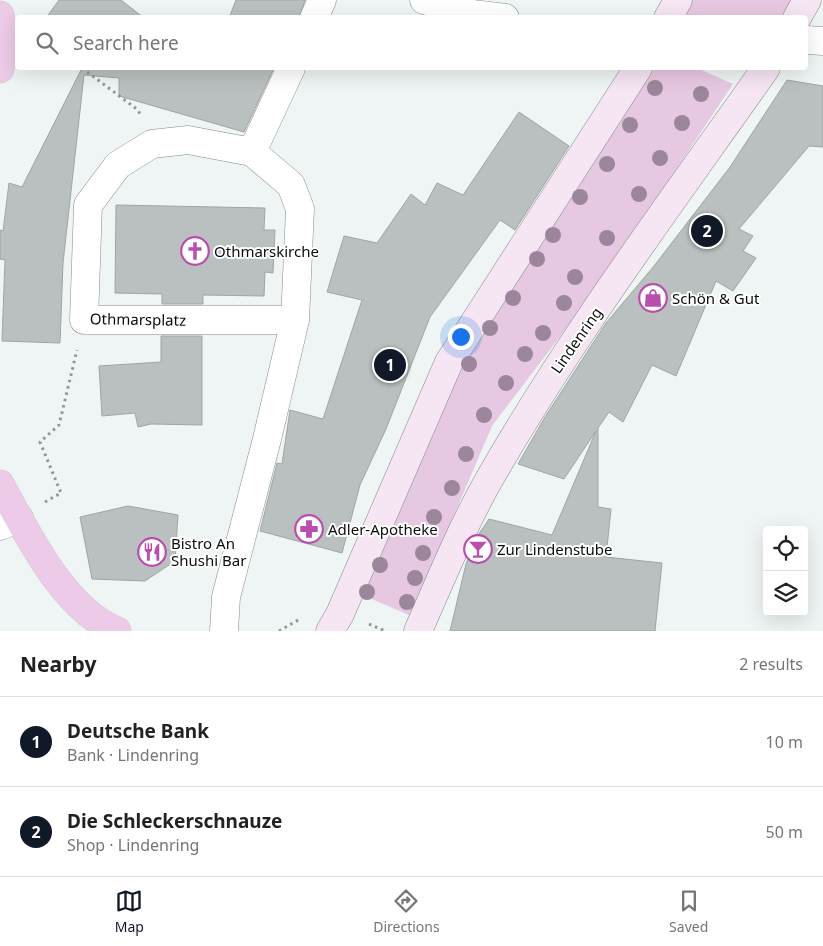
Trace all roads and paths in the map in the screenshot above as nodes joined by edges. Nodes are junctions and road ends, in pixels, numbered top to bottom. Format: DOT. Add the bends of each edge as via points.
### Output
graph roads {
  1 [pos="322,0"];
  2 [pos="424,0"];
  3 [pos="678,0"];
  4 [pos="806,0"];
  5 [pos="0,15"];
  6 [pos="315,15"];
  7 [pos="481,15"];
  8 [pos="670,15"];
  9 [pos="798,15"];
  10 [pos="808,40"];
  11 [pos="823,41"];
  12 [pos="1,42"];
  13 [pos="0,69"];
  14 [pos="85,70"];
  15 [pos="290,70"];
  16 [pos="637,70"];
  17 [pos="765,70"];
  18 [pos="152,144"];
  19 [pos="252,152"];
  20 [pos="84,320"];
  21 [pos="295,320"];
  22 [pos="0,484"];
  23 [pos="9,522"];
  24 [pos="375,626"];
  25 [pos="109,630"];
  26 [pos="224,631"];
  27 [pos="330,631"];
  28 [pos="385,631"];
  29 [pos="418,631"];
  1 -- 6 [label="street"];
  2 -- 7 [label="street"];
  3 -- 8 [label="main road"];
  4 -- 9 [label="main road"];
  5 -- 12 [label="main road"];
  10 -- 11 [label="street"];
  12 -- 13 [label="main road"];
  14 -- 18 [label="path" via="138,110"];
  15 -- 19 [label="street"];
  16 -- 27 [label="main road" via="449,362"];
  17 -- 29 [label="main road, Lindenring" via="554,370 479,499"];
  18 -- 19 [label="street, Othmarsplatz" via="188,140"];
  18 -- 20 [label="street, Othmarsplatz" via="118,166 88,205"];
  19 -- 21 [label="street, Othmarsplatz" via="291,185 300,210"];
  20 -- 21 [label="street, Othmarsplatz"];
  20 -- 23 [label="path" via="59,426 40,442 61,493"];
  21 -- 26 [label="street, Othmarsplatz" via="226,597"];
  22 -- 23 [label="main road"];
  23 -- 25 [label="main road" via="66,593"];
  24 -- 28 [label="path"];
}
